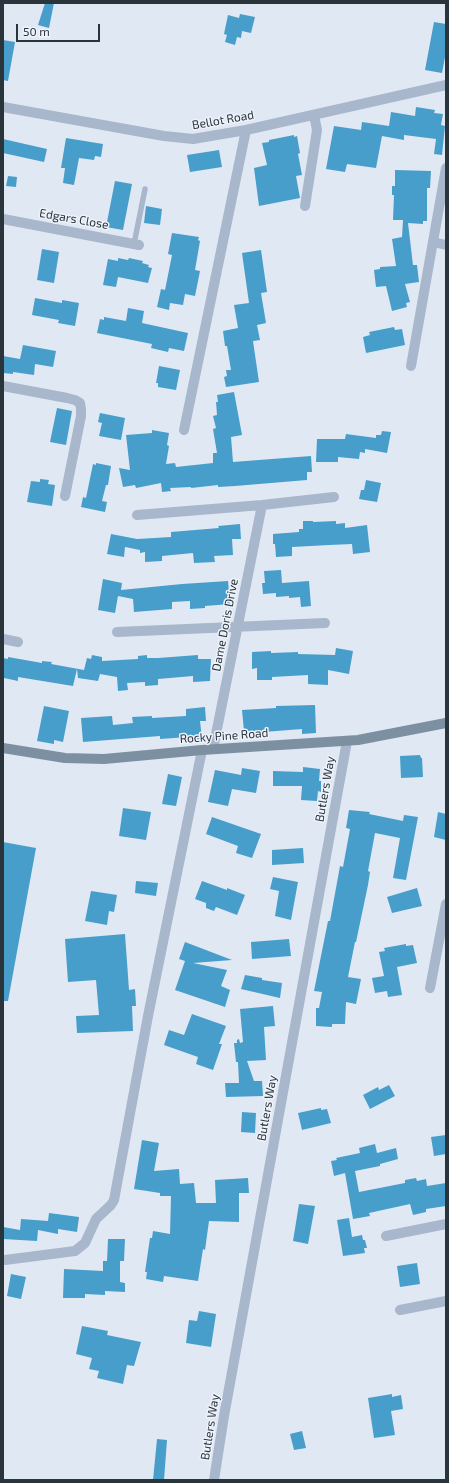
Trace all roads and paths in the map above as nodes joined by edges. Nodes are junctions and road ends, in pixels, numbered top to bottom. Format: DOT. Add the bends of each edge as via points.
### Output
graph roads {
  1 [pos="446,85"];
  2 [pos="3,107"];
  3 [pos="314,115"];
  4 [pos="246,130"];
  5 [pos="446,168"];
  6 [pos="145,189"];
  7 [pos="305,206"];
  8 [pos="3,219"];
  9 [pos="433,242"];
  10 [pos="137,244"];
  11 [pos="446,245"];
  12 [pos="411,366"];
  13 [pos="3,386"];
  14 [pos="184,430"];
  15 [pos="65,496"];
  16 [pos="334,497"];
  17 [pos="262,505"];
  18 [pos="137,515"];
  19 [pos="325,623"];
  20 [pos="238,627"];
  21 [pos="117,632"];
  22 [pos="3,639"];
  23 [pos="18,642"];
  24 [pos="446,723"];
  25 [pos="347,741"];
  26 [pos="3,748"];
  27 [pos="213,749"];
  28 [pos="202,750"];
  29 [pos="446,904"];
  30 [pos="430,988"];
  31 [pos="446,1224"];
  32 [pos="386,1236"];
  33 [pos="5,1260"];
  34 [pos="446,1301"];
  35 [pos="400,1310"];
  36 [pos="214,1480"];
  1 -- 3 [label="street, Bellot Road"];
  2 -- 4 [label="street, Bellot Road" via="177,138 202,138"];
  3 -- 4 [label="street, Bellot Road"];
  3 -- 7 [label="street" via="317,130"];
  4 -- 14 [label="street"];
  5 -- 9 [label="street"];
  6 -- 10 [label="lane"];
  8 -- 10 [label="street, Edgars Close"];
  9 -- 11 [label="street"];
  9 -- 12 [label="street"];
  13 -- 15 [label="street" via="67,398 80,404 81,416"];
  16 -- 17 [label="street"];
  17 -- 18 [label="street"];
  17 -- 20 [label="street, Dame Doris Drive"];
  19 -- 20 [label="street"];
  20 -- 21 [label="street"];
  20 -- 27 [label="street, Dame Doris Drive"];
  22 -- 23 [label="street"];
  24 -- 25 [label="street, Rocky Pine Road"];
  25 -- 27 [label="street, Rocky Pine Road"];
  25 -- 36 [label="street, Butlers Way"];
  26 -- 28 [label="street, Rocky Pine Road" via="50,757 80,759"];
  27 -- 28 [label="street, Rocky Pine Road"];
  28 -- 33 [label="street" via="114,1200 96,1219 85,1243 75,1251"];
  29 -- 30 [label="street"];
  31 -- 32 [label="street"];
  34 -- 35 [label="street"];
}
